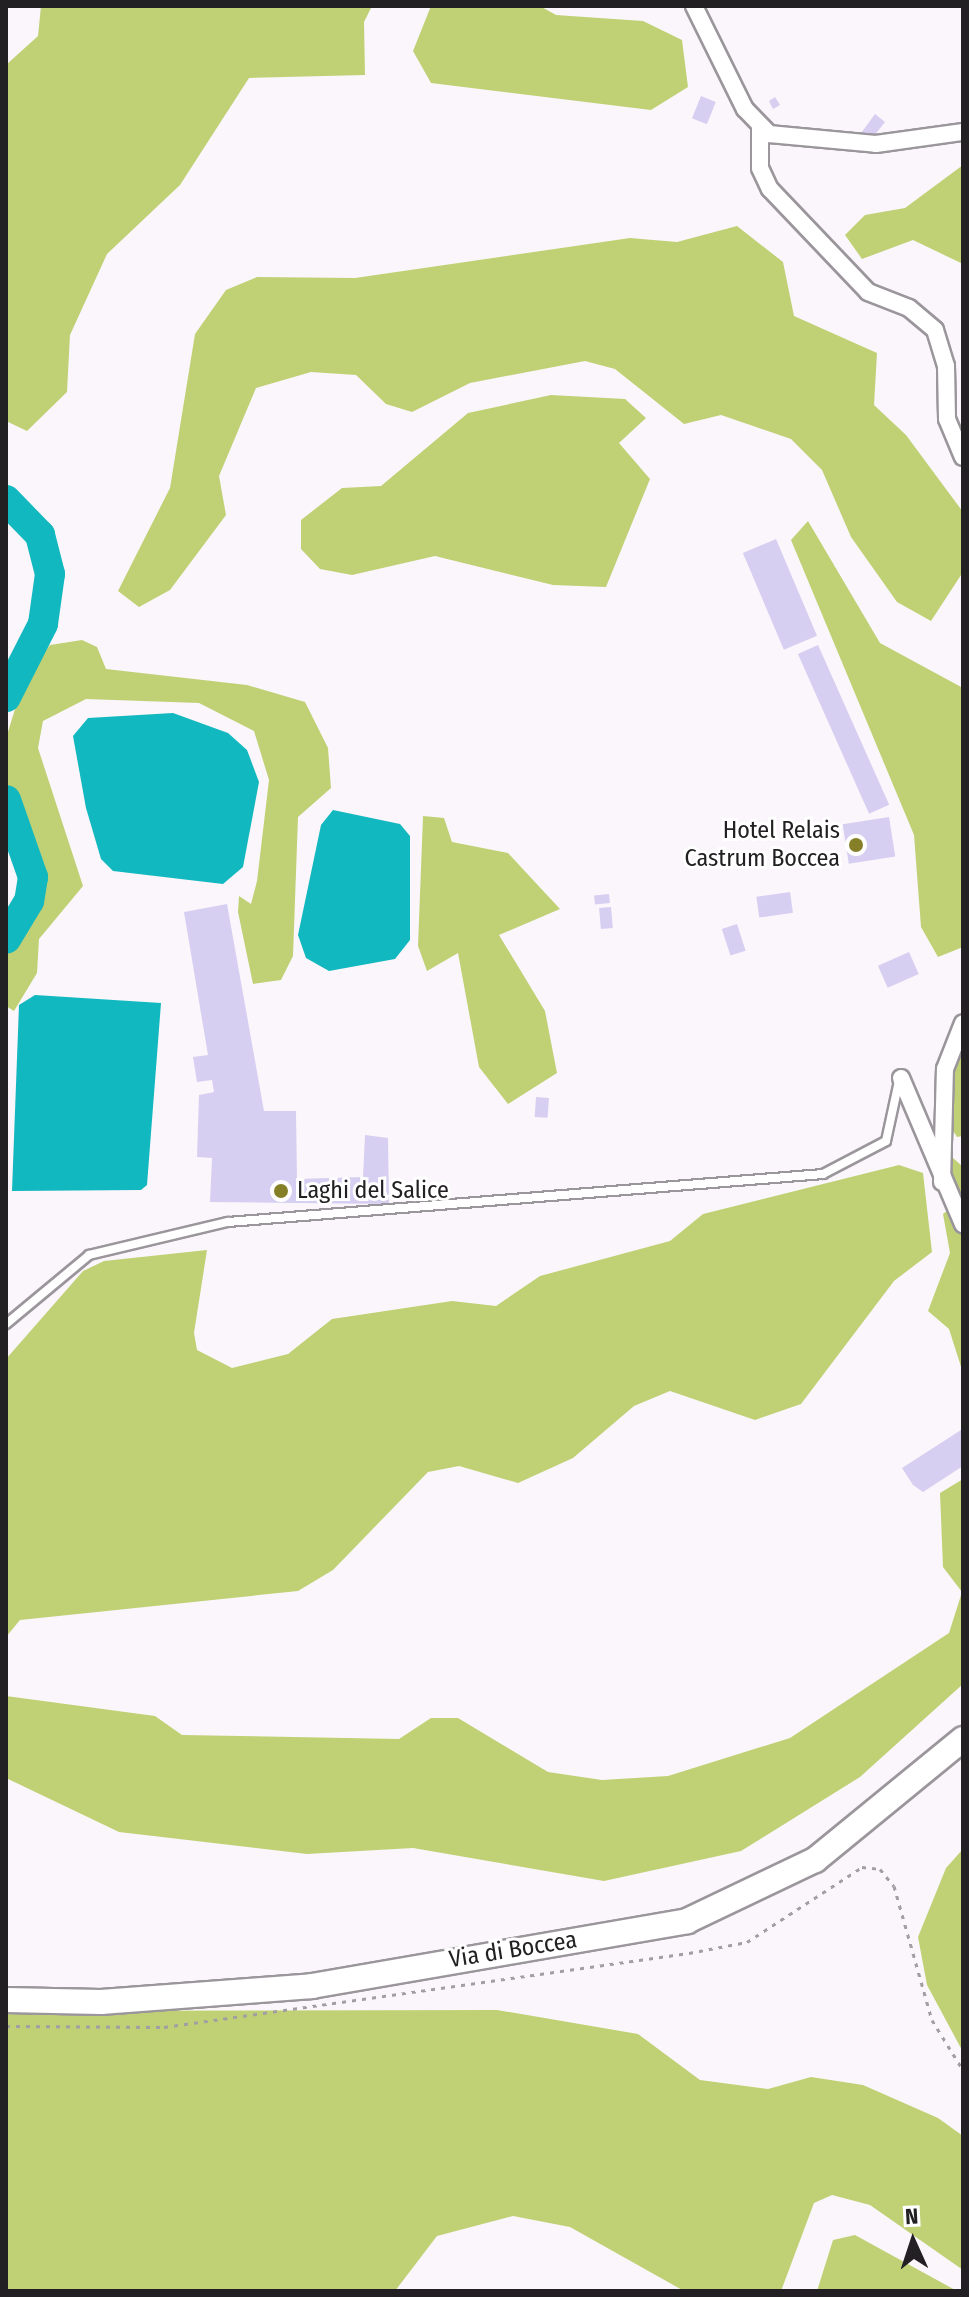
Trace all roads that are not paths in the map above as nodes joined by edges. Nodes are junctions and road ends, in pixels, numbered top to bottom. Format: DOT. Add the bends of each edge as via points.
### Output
graph roads {
  1 [pos="694,6"];
  2 [pos="760,128"];
  3 [pos="963,132"];
  4 [pos="963,457"];
  5 [pos="963,1023"];
  6 [pos="901,1078"];
  7 [pos="942,1182"];
  8 [pos="963,1224"];
  9 [pos="6,1324"];
  10 [pos="963,1739"];
  11 [pos="6,2000"];
  1 -- 2 [label="street"];
  2 -- 3 [label="street" via="787,139 876,144"];
  2 -- 4 [label="street" via="760,168 770,189 868,292 909,308 935,330 946,366 947,419"];
  5 -- 7 [label="street" via="945,1069"];
  6 -- 7 [label="street"];
  6 -- 9 [label="lane" via="886,1141 823,1174 228,1222 89,1255 47,1282"];
  7 -- 8 [label="street"];
  10 -- 11 [label="street, Via di Boccea" via="815,1860 687,1921 312,1986 101,2002"];
}
